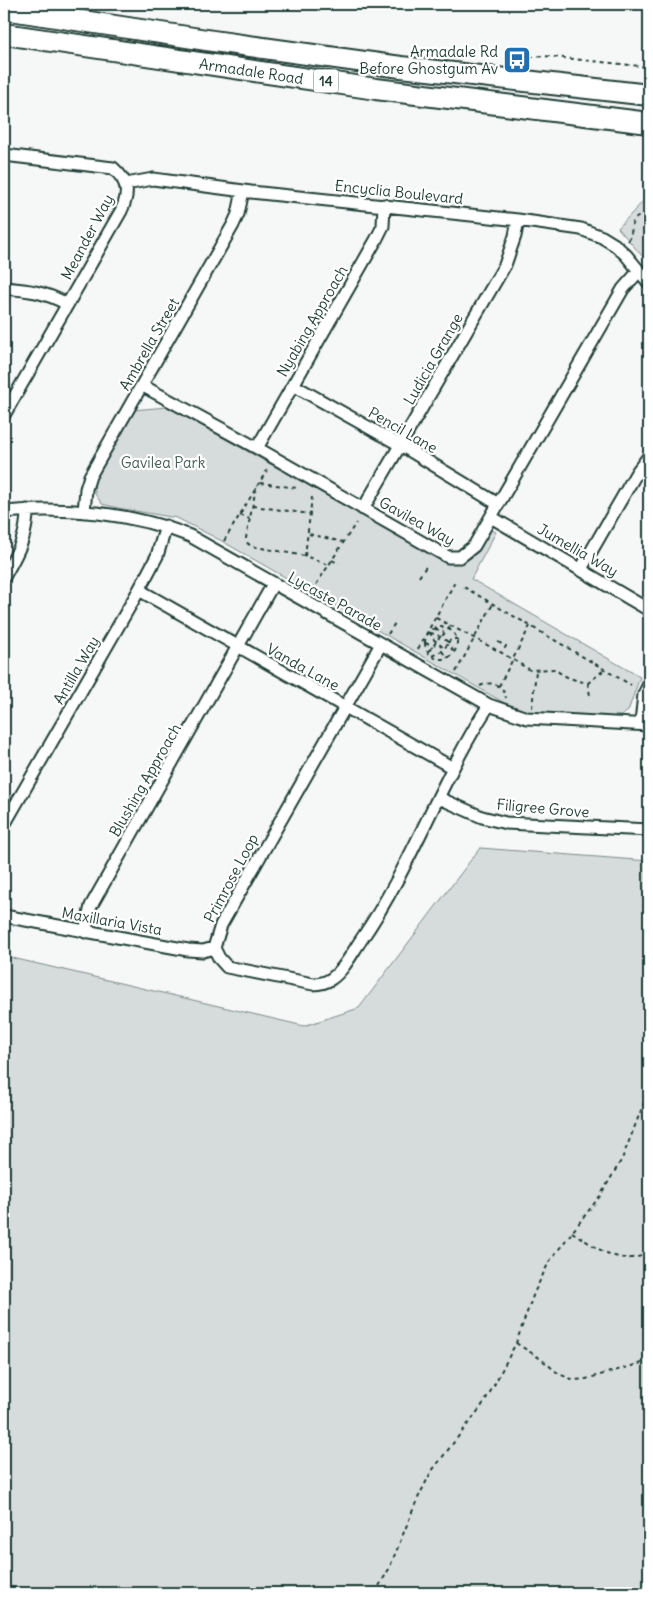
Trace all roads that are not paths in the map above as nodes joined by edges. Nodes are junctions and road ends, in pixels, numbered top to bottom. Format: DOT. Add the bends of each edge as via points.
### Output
graph roads {
  1 [pos="4,9"];
  2 [pos="4,34"];
  3 [pos="649,95"];
  4 [pos="649,123"];
  5 [pos="4,155"];
  6 [pos="126,184"];
  7 [pos="243,191"];
  8 [pos="384,205"];
  9 [pos="518,220"];
  10 [pos="639,271"];
  11 [pos="649,282"];
  12 [pos="4,288"];
  13 [pos="67,304"];
  14 [pos="293,385"];
  15 [pos="142,386"];
  16 [pos="4,415"];
  17 [pos="399,446"];
  18 [pos="257,448"];
  19 [pos="649,456"];
  20 [pos="498,504"];
  21 [pos="363,508"];
  22 [pos="27,510"];
  23 [pos="4,512"];
  24 [pos="84,512"];
  25 [pos="491,517"];
  26 [pos="166,526"];
  27 [pos="581,569"];
  28 [pos="4,577"];
  29 [pos="273,584"];
  30 [pos="139,590"];
  31 [pos="649,610"];
  32 [pos="380,644"];
  33 [pos="238,647"];
  34 [pos="649,684"];
  35 [pos="489,705"];
  36 [pos="344,707"];
  37 [pos="645,724"];
  38 [pos="453,768"];
  39 [pos="438,798"];
  40 [pos="4,825"];
  41 [pos="649,830"];
  42 [pos="4,916"];
  43 [pos="85,932"];
  44 [pos="214,948"];
  1 -- 3 [label="highway, Armadale Road / 14" via="391,66"];
  2 -- 4 [label="highway, Armadale Road / 14" via="376,89"];
  5 -- 6 [label="street, Meander Way" via="113,168"];
  6 -- 7 [label="street, Encyclia Boulevard" via="153,179"];
  6 -- 13 [label="street, Meander Way" via="125,204"];
  7 -- 8 [label="street, Encyclia Boulevard"];
  7 -- 15 [label="street, Ambrella Street" via="233,225"];
  8 -- 9 [label="street, Encyclia Boulevard"];
  8 -- 14 [label="street, Nyabing Approach" via="382,226 376,240"];
  9 -- 10 [label="street, Encyclia Boulevard" via="581,229 602,237 626,255"];
  9 -- 17 [label="street, Ludicia Grange" via="505,265"];
  10 -- 11 [label="street, Encyclia Boulevard"];
  10 -- 20 [label="street, Gavilea Way" via="623,289"];
  12 -- 13 [label="street" via="33,290"];
  13 -- 16 [label="street, Meander Way"];
  14 -- 17 [label="street, Pencil Lane"];
  14 -- 18 [label="street, Nyabing Approach"];
  15 -- 18 [label="street, Gavilea Way"];
  15 -- 24 [label="street, Ambrella Street" via="90,476"];
  17 -- 20 [label="street, Pencil Lane"];
  17 -- 21 [label="street, Ludicia Grange"];
  18 -- 21 [label="street, Gavilea Way"];
  19 -- 27 [label="street"];
  20 -- 25 [label="street, Gavilea Way"];
  21 -- 25 [label="street, Gavilea Way" via="448,557 460,558 474,546"];
  22 -- 23 [label="street, Lycaste Parade"];
  22 -- 24 [label="street, Lycaste Parade"];
  22 -- 28 [label="street" via="22,545"];
  24 -- 26 [label="street, Lycaste Parade"];
  25 -- 27 [label="street, Jumellia Way"];
  26 -- 29 [label="street, Lycaste Parade" via="190,536"];
  26 -- 30 [label="street, Antilla Way" via="157,556"];
  27 -- 31 [label="street, Jumellia Way"];
  29 -- 32 [label="street, Lycaste Parade"];
  29 -- 33 [label="street, Blushing Approach"];
  30 -- 33 [label="street, Vanda Lane"];
  30 -- 40 [label="street, Antilla Way"];
  32 -- 35 [label="street, Lycaste Parade"];
  32 -- 36 [label="street, Primrose Loop"];
  33 -- 36 [label="street, Vanda Lane"];
  33 -- 43 [label="street, Blushing Approach" via="91,906"];
  34 -- 37 [label="street" via="644,694"];
  35 -- 37 [label="street, Lycaste Parade" via="528,718"];
  35 -- 38 [label="street"];
  36 -- 38 [label="street, Vanda Lane"];
  36 -- 44 [label="street, Primrose Loop" via="220,925"];
  38 -- 39 [label="street"];
  39 -- 41 [label="street, Filigree Grove" via="482,817 506,823"];
  39 -- 44 [label="street" via="412,853 370,927 339,973 329,981 313,984 228,968"];
  42 -- 43 [label="street, Maxillaria Vista"];
  43 -- 44 [label="street, Maxillaria Vista" via="188,950"];
}
